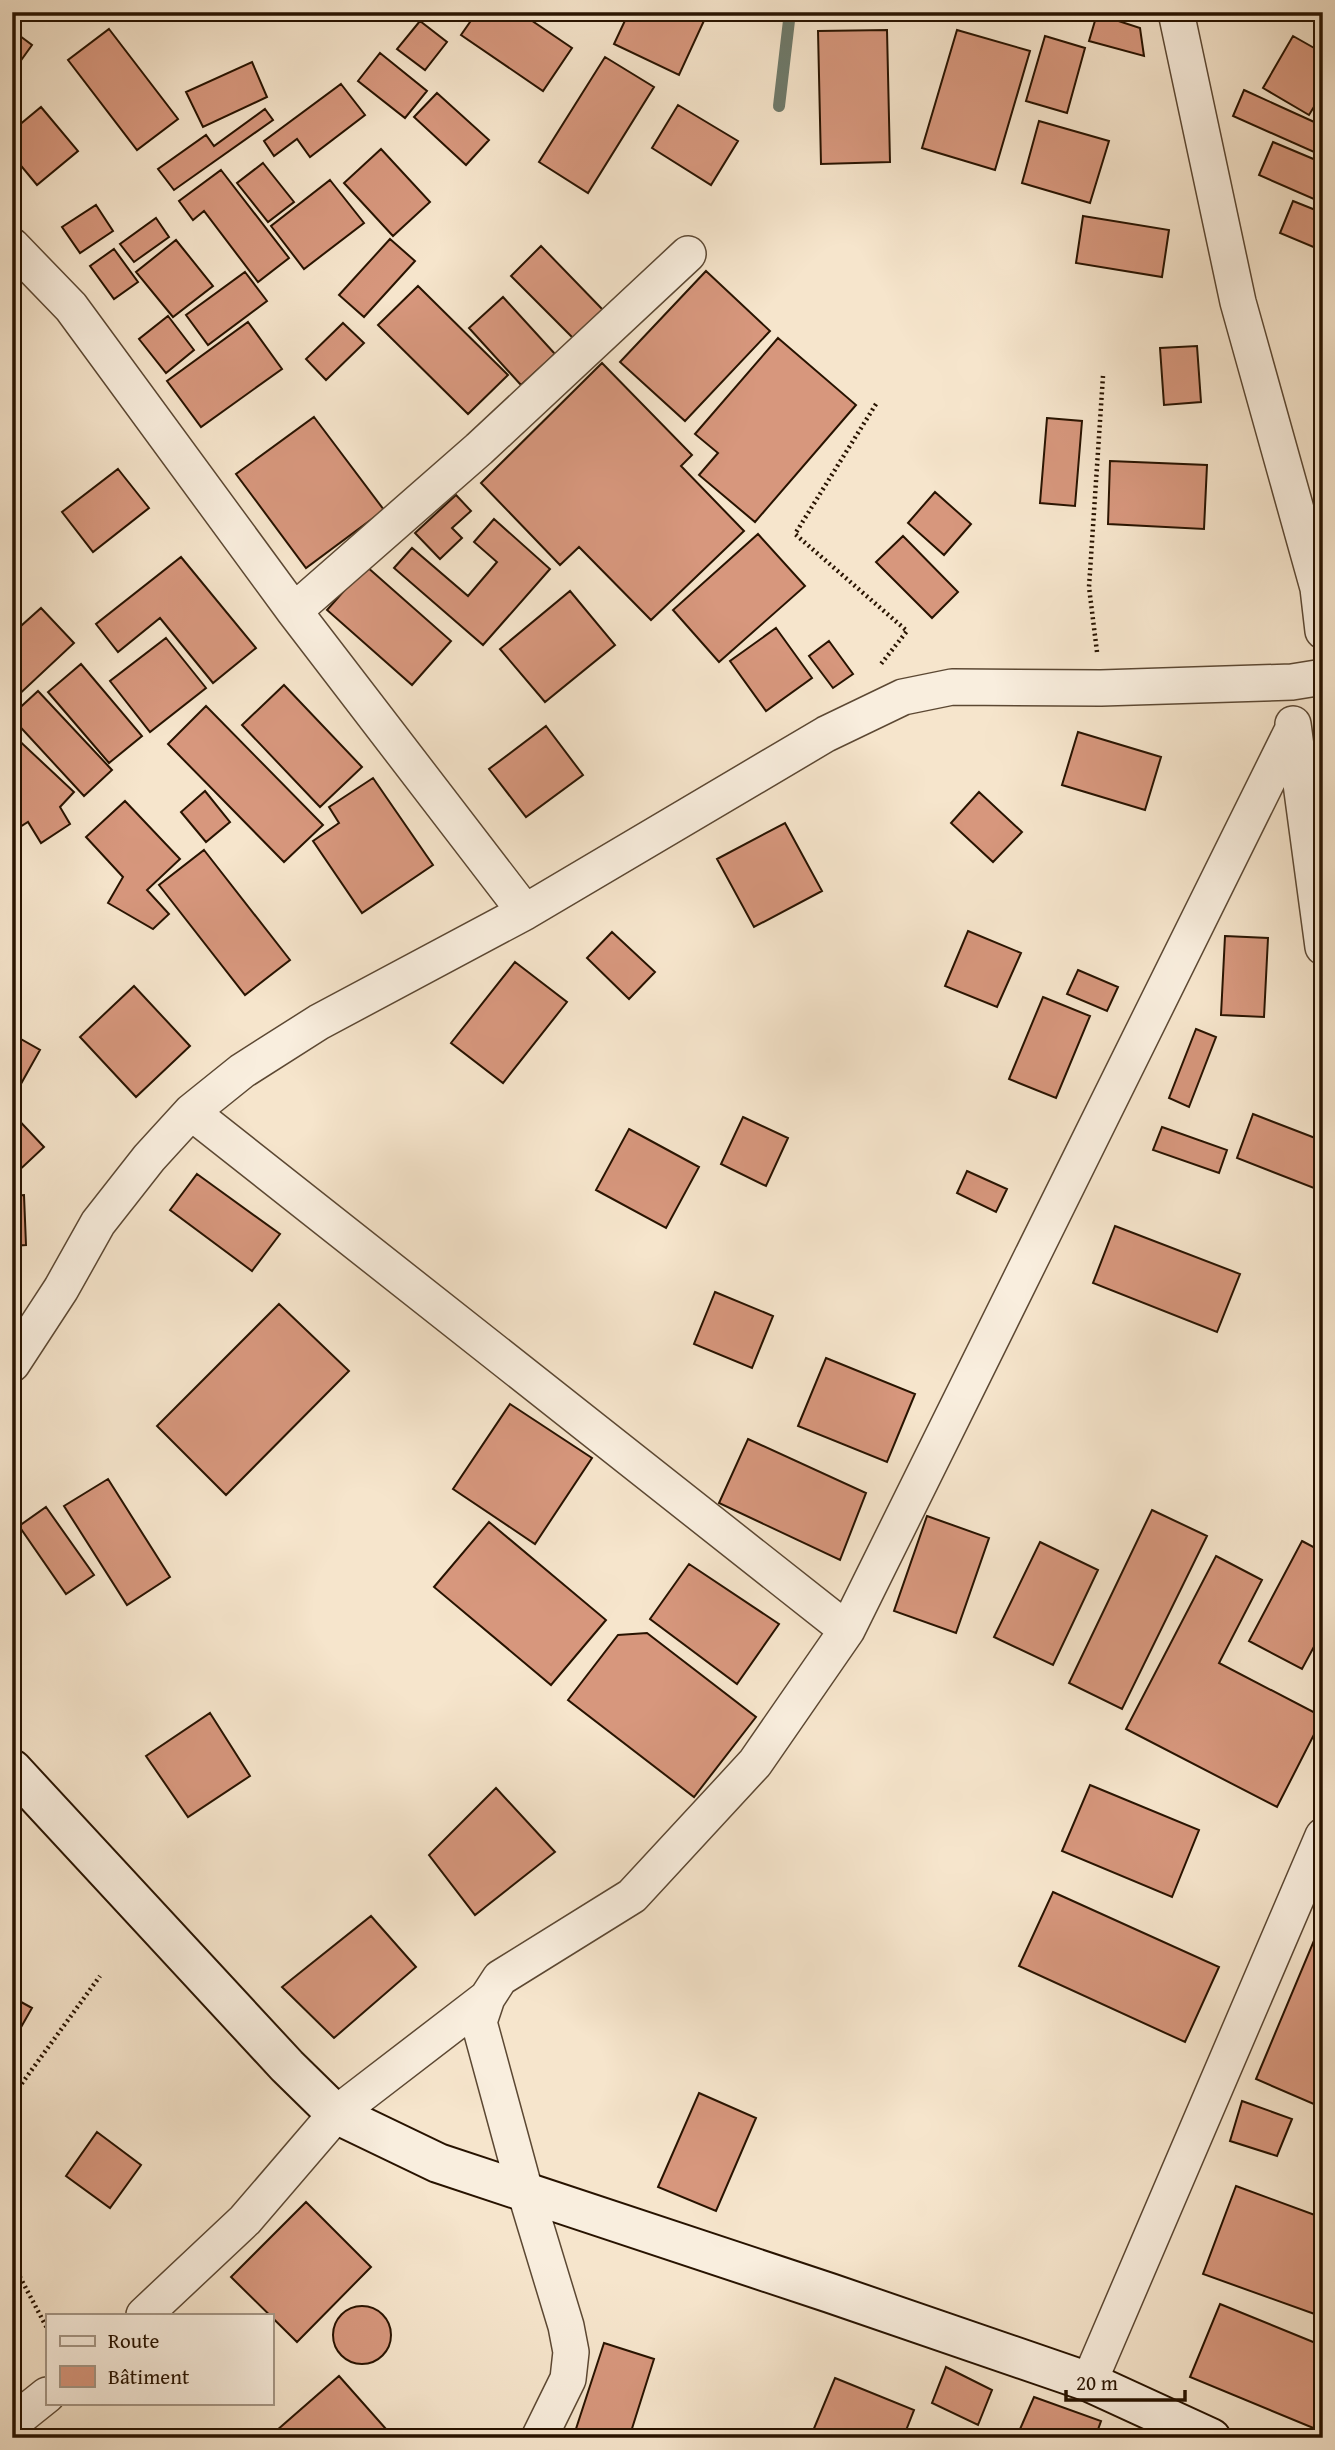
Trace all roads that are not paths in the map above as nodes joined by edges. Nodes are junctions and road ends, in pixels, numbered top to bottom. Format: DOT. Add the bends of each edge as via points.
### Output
graph roads {
  1 [pos="1176,12"];
  2 [pos="12,246"];
  3 [pos="688,254"];
  4 [pos="1320,581"];
  5 [pos="294,611"];
  6 [pos="1323,631"];
  7 [pos="1308,680"];
  8 [pos="1293,729"];
  9 [pos="526,912"];
  10 [pos="1323,947"];
  11 [pos="191,1112"];
  12 [pos="12,1364"];
  13 [pos="847,1630"];
  14 [pos="12,1769"];
  15 [pos="1323,1836"];
  16 [pos="486,1998"];
  17 [pos="336,2114"];
  18 [pos="524,2191"];
  19 [pos="145,2314"];
  20 [pos="1088,2382"];
  21 [pos="46,2396"];
  22 [pos="12,2423"];
  23 [pos="539,2438"];
  24 [pos="1211,2438"];
  1 -- 4 [label="street" via="1238,302"];
  2 -- 5 [label="street" via="71,307"];
  3 -- 5 [label="street" via="479,449"];
  4 -- 6 [label="street"];
  5 -- 9 [label="street"];
  7 -- 8 [label="street"];
  7 -- 9 [label="street" via="1101,688 952,687 903,697 826,734"];
  8 -- 10 [label="street"];
  8 -- 13 [label="street"];
  9 -- 11 [label="street" via="318,1023 242,1071"];
  11 -- 12 [label="street" via="98,1223"];
  11 -- 13 [label="street"];
  13 -- 16 [label="street" via="755,1763 632,1896 499,1978"];
  14 -- 17 [label="street"];
  15 -- 20 [label="street"];
  16 -- 17 [label="street"];
  16 -- 18 [label="street" via="479,2022"];
  17 -- 18 [label="street" via="438,2163"];
  17 -- 19 [label="street" via="245,2220"];
  18 -- 20 [label="street"];
  18 -- 23 [label="street" via="571,2351 568,2379"];
  20 -- 24 [label="street"];
  21 -- 22 [label="street"];
}
